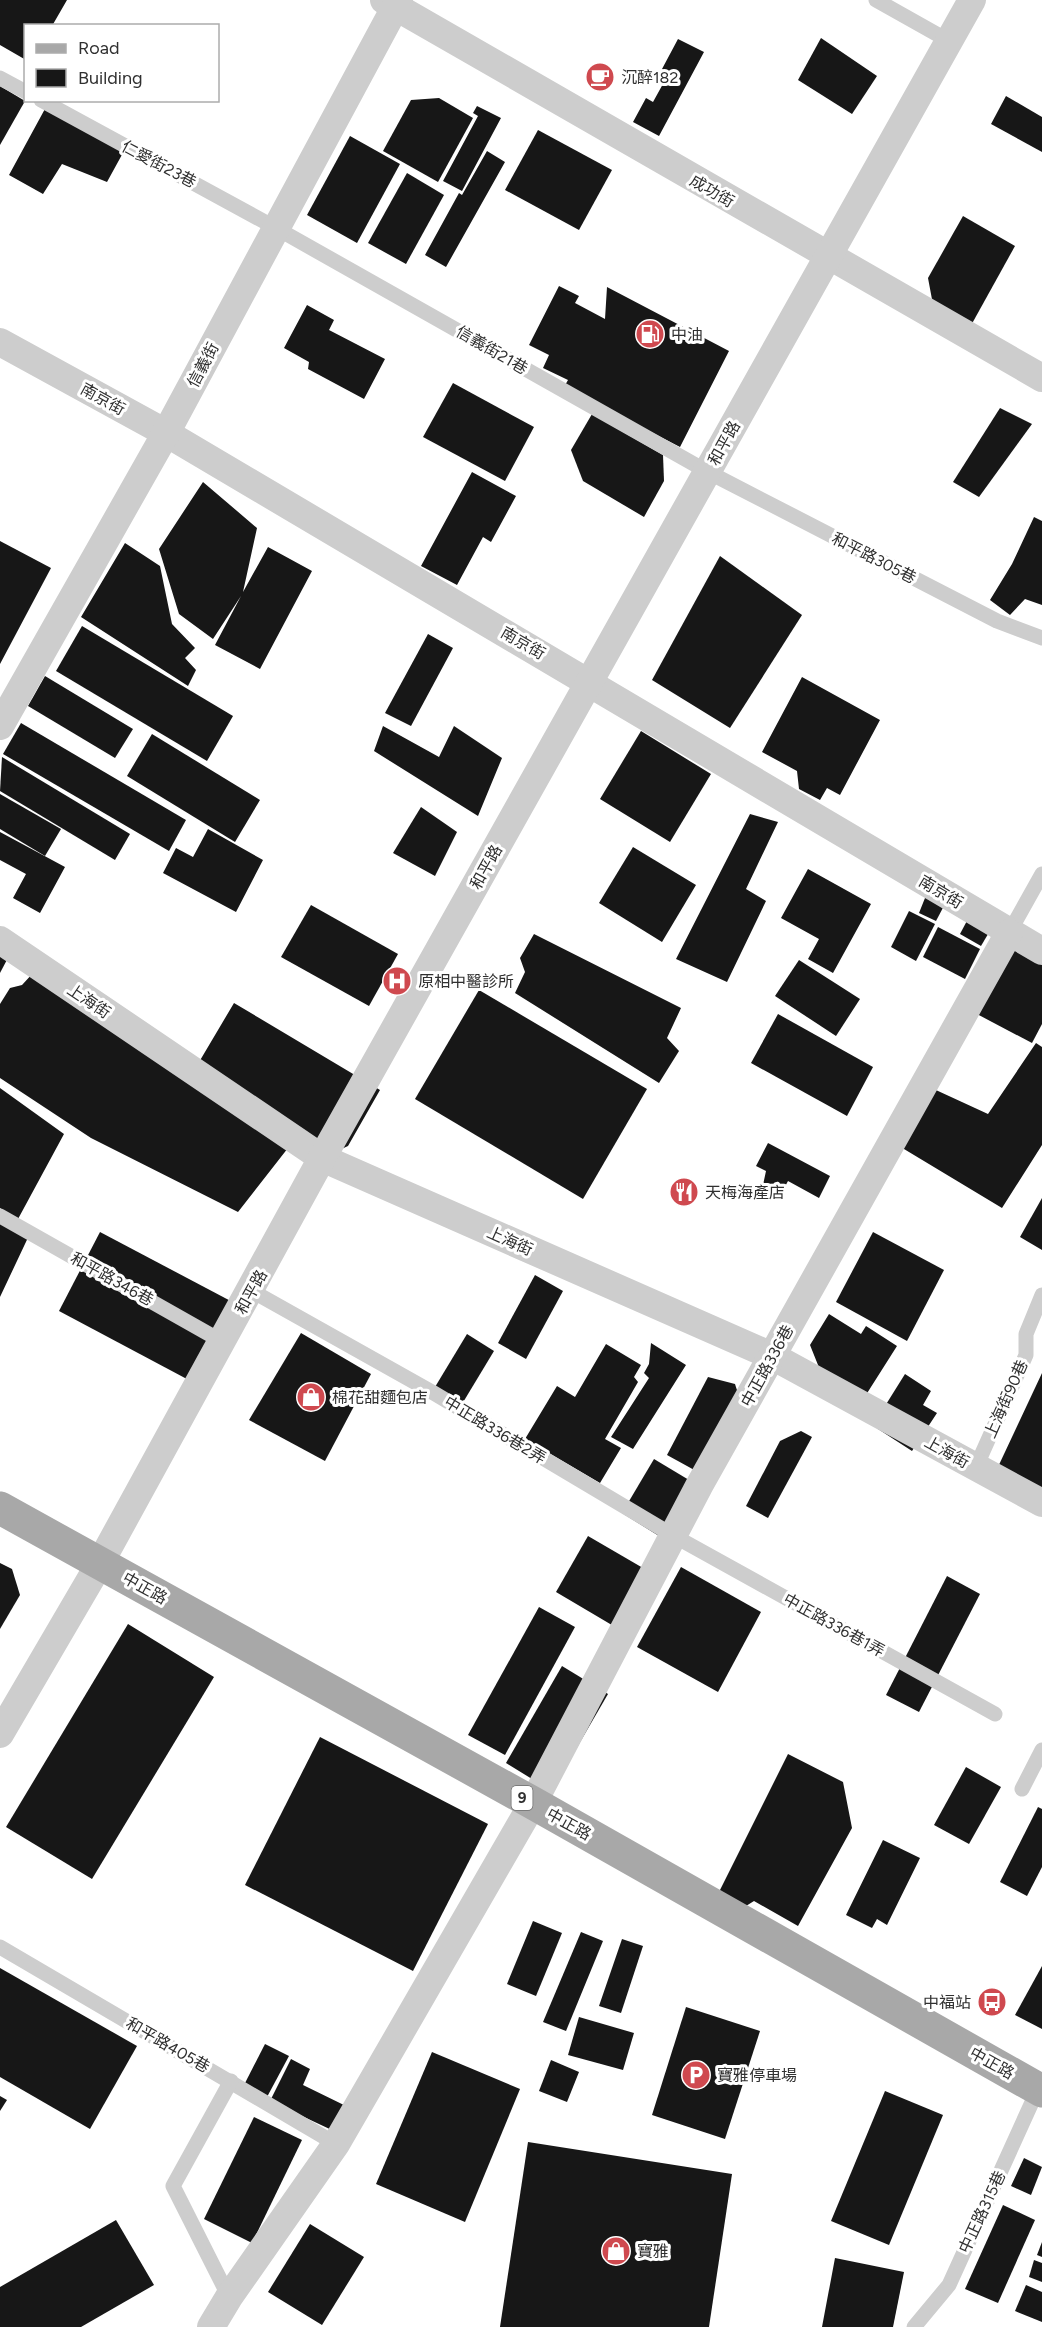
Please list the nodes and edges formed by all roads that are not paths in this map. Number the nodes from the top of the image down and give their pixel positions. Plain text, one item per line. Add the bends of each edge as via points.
1 (876, 0) edge
2 (972, 0) edge
3 (392, 2) edge
4 (949, 41) junction
5 (0, 78) edge
6 (24, 91) edge
7 (45, 102) edge
8 (276, 228) junction
9 (828, 258) junction
10 (0, 342) edge
11 (1042, 378) edge
12 (166, 433) junction
13 (708, 472) junction
14 (1042, 638) edge
15 (591, 682) junction
16 (0, 726) edge
17 (1042, 874) edge
18 (1009, 933) junction
19 (0, 940) edge
20 (1042, 951) edge
21 (322, 1158) junction
22 (0, 1216) edge
23 (252, 1291) junction
24 (1042, 1295) edge
25 (223, 1342) junction
26 (772, 1356) junction
27 (975, 1467) junction
28 (1042, 1503) edge
29 (0, 1508) edge
30 (674, 1536) junction
31 (100, 1563) junction
32 (995, 1714) dead end
33 (0, 1734) edge
34 (1042, 1750) edge
35 (1022, 1789) dead end
36 (533, 1803) junction
37 (0, 1947) edge
38 (231, 2082) junction
39 (1040, 2090) edge
40 (336, 2144) junction
41 (229, 2297) junction
42 (211, 2327) edge
43 (914, 2327) edge

1 - 4 lane
2 - 4 street, 和平路
3 - 8 street, 信義街
3 - 9 street, 成功街
4 - 9 street, 和平路
5 - 6 lane
7 - 8 lane, 仁愛街23巷
8 - 12 street, 信義街
8 - 13 lane, 信義街21巷
9 - 11 street, 成功街
9 - 13 street, 和平路
10 - 12 street, 南京街
12 - 15 street, 南京街
12 - 16 street, 信義街
13 - 14 lane, 和平路305巷 via 996,621
13 - 15 street, 和平路
15 - 18 street, 南京街
15 - 21 street, 和平路
17 - 18 lane
18 - 20 street, 南京街
18 - 26 street, 中正路336巷
19 - 21 street, 上海街
21 - 23 street, 和平路
21 - 26 street, 上海街
22 - 25 lane, 和平路346巷
23 - 25 street, 和平路
23 - 30 lane, 中正路336巷2弄 via 432,1392
24 - 27 lane, 上海街90巷 via 1026,1334 1026,1355
25 - 31 street, 和平路
26 - 27 street, 上海街
26 - 30 street, 中正路336巷
27 - 28 street, 上海街
29 - 31 main road, 中正路 / 9
30 - 32 lane, 中正路336巷1弄
30 - 36 street, 中正路336巷
31 - 33 street, 和平路
31 - 36 main road, 中正路 / 9
34 - 35 lane
36 - 39 main road, 中正路 / 9
36 - 40 street, 中正路336巷
37 - 38 lane, 和平路405巷
38 - 40 lane, 和平路405巷
38 - 41 lane via 174,2186
39 - 43 lane, 中正路315巷 via 949,2285
40 - 41 street, 中正路336巷
41 - 42 street, 中正路336巷

